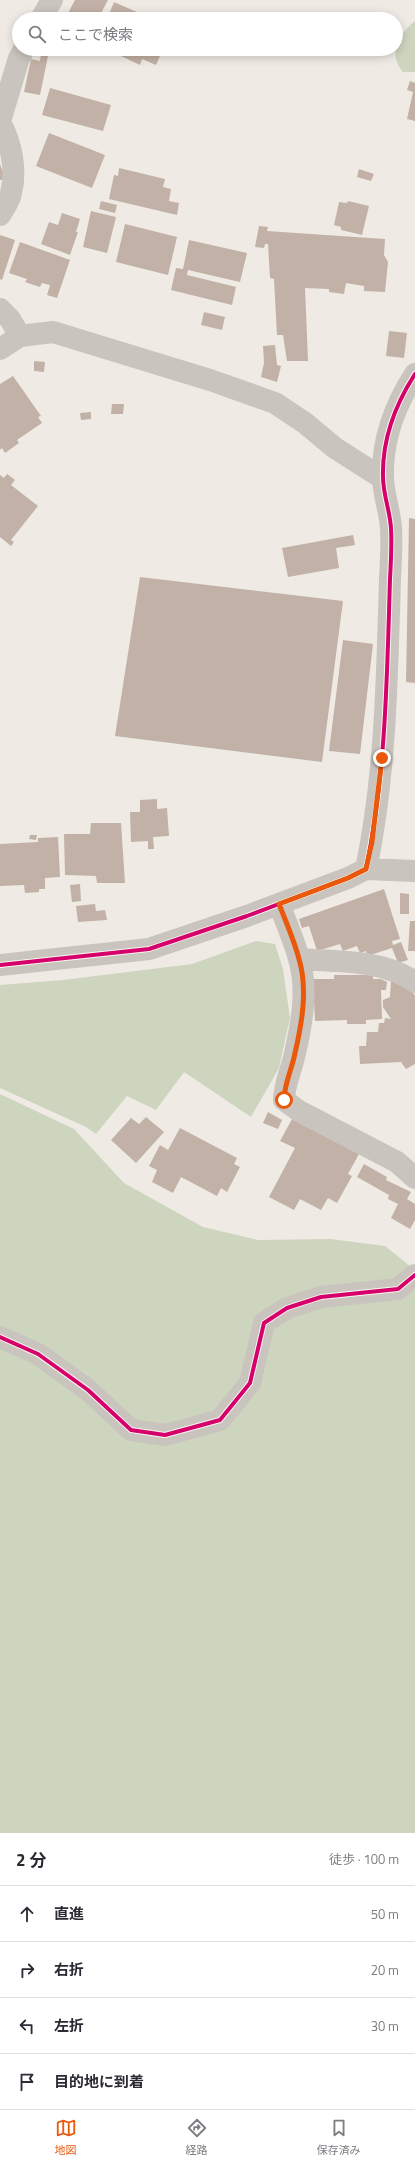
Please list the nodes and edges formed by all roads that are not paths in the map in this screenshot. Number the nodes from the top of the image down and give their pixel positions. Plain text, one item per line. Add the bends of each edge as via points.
1 (52, 0) edge
2 (45, 12) edge
3 (20, 56) edge
4 (0, 122) edge
5 (0, 215) edge
6 (0, 308) edge
7 (20, 336) junction
8 (0, 349) edge
9 (415, 374) edge
10 (382, 478) junction
11 (366, 869) junction
12 (415, 871) edge
13 (279, 904) junction
14 (299, 959) junction
15 (0, 965) edge
16 (415, 982) edge
17 (415, 1178) edge
18 (415, 1275) edge
19 (0, 1337) edge

1 - 2 street
3 - 4 street
4 - 5 street via 11,147 12,176 12,192
6 - 7 street
7 - 8 street
7 - 10 street via 53,332 210,380 275,403 335,448
9 - 10 street via 402,393 393,415 385,445
10 - 11 street via 391,528 390,587 382,758 372,842
11 - 12 street
11 - 13 street
13 - 14 street
13 - 15 street via 149,949
14 - 16 street via 369,964 404,974
14 - 17 street via 303,979 303,1011 295,1054 284,1089 284,1100 299,1111 397,1162
18 - 19 street via 398,1289 321,1296 287,1308 264,1323 250,1383 220,1420 165,1435 131,1430 88,1390 38,1354

